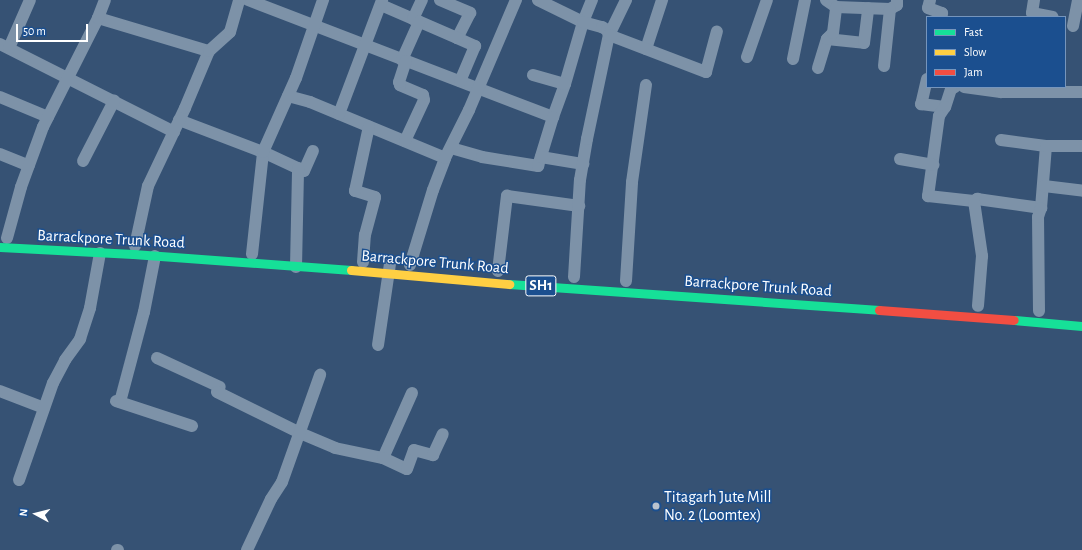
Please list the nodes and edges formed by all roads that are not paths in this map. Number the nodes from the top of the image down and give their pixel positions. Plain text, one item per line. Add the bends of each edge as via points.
1 (30, 0) edge
2 (105, 0) edge
3 (239, 0) edge
4 (248, 0) edge
5 (323, 0) edge
6 (422, 0) edge
7 (440, 0) edge
8 (516, 0) edge
9 (538, 0) edge
10 (592, 0) edge
11 (626, 0) edge
12 (662, 0) edge
13 (767, 0) edge
14 (805, 0) edge
15 (930, 0) edge
16 (1034, 0) edge
17 (1078, 0) edge
18 (381, 2) edge
19 (552, 3) edge
20 (831, 3) edge
21 (894, 5) edge
22 (868, 8) junction
23 (1031, 15) edge
24 (941, 16) edge
25 (1042, 16) edge
26 (98, 18) junction
27 (416, 21) junction
28 (583, 22) junction
29 (315, 26) junction
30 (1073, 27) edge
31 (717, 31) dead end
32 (609, 35) junction
33 (457, 38) junction
34 (827, 38) junction
35 (364, 45) junction
36 (4, 46) edge
37 (646, 49) junction
38 (209, 51) junction
39 (747, 57) dead end
40 (793, 59) dead end
41 (404, 60) junction
42 (884, 66) dead end
43 (818, 68) dead end
44 (533, 75) dead end
45 (66, 78) junction
46 (460, 81) junction
47 (926, 83) edge
48 (565, 84) junction
49 (646, 85) dead end
50 (478, 88) junction
51 (953, 88) edge
52 (971, 88) edge
53 (1064, 90) edge
54 (1082, 92) edge
55 (288, 96) junction
56 (0, 97) edge
57 (114, 101) junction
58 (945, 107) junction
59 (339, 114) junction
60 (48, 117) junction
61 (553, 117) junction
62 (179, 120) junction
63 (369, 126) junction
64 (174, 132) junction
65 (1001, 140) dead end
66 (405, 141) junction
67 (1046, 146) junction
68 (1082, 146) edge
69 (452, 148) junction
70 (313, 151) dead end
71 (263, 152) junction
72 (0, 154) edge
73 (541, 157) junction
74 (445, 158) junction
75 (900, 159) dead end
76 (83, 161) dead end
77 (582, 164) junction
78 (933, 165) junction
79 (30, 166) junction
80 (298, 168) junction
81 (1044, 186) junction
82 (1082, 191) edge
83 (974, 201) junction
84 (579, 206) junction
85 (1041, 208) junction
86 (2, 241) edge
87 (135, 246) junction
88 (100, 253) junction
89 (252, 254) junction
90 (155, 256) junction
91 (297, 262) junction
92 (363, 262) junction
93 (401, 266) junction
94 (498, 271) dead end
95 (574, 277) dead end
96 (626, 281) dead end
97 (978, 306) dead end
98 (1039, 311) dead end
99 (1082, 326) edge
100 (378, 345) dead end
101 (157, 358) dead end
102 (320, 375) dead end
103 (0, 391) edge
104 (412, 393) dead end
105 (44, 408) junction
106 (192, 426) dead end
107 (300, 433) junction
108 (443, 434) dead end
109 (383, 458) junction
110 (19, 480) dead end
111 (247, 550) edge

1 - 36 street
2 - 26 street
3 - 38 street via 230,32
4 - 29 street
5 - 29 street
6 - 27 street
7 - 33 street via 470,13
8 - 50 street
9 - 19 street
10 - 28 street
11 - 32 street
12 - 37 street
13 - 39 street
14 - 40 street
15 - 24 street via 928,8 942,13
16 - 23 street
17 - 30 street
18 - 27 street
18 - 35 street
19 - 28 street
20 - 22 street
20 - 34 street via 832,33
21 - 22 street
21 - 42 street
22 - 34 street via 864,43
23 - 25 street
26 - 38 street
26 - 45 street
27 - 33 street
27 - 41 street
28 - 32 street via 607,30
28 - 48 street
29 - 35 street
29 - 55 street
31 - 37 street via 706,72
32 - 37 street
32 - 77 street
33 - 46 street via 475,46
34 - 43 street
35 - 41 street
35 - 59 street
36 - 45 street
38 - 62 street
41 - 46 street
41 - 66 street via 400,86 417,91 423,95 424,100
44 - 48 street
45 - 57 street
45 - 60 street
46 - 50 street
47 - 58 street via 921,104
48 - 61 street
49 - 96 street via 632,182
50 - 61 street
50 - 69 street
51 - 58 street
52 - 53 street via 1000,92
53 - 54 street
55 - 59 street
55 - 71 street
56 - 60 street
57 - 64 street
57 - 76 street
58 - 78 street via 939,116
59 - 63 street
60 - 79 street
61 - 73 street
62 - 64 street
62 - 71 street
63 - 66 street
63 - 92 street via 355,191 376,197 365,235
64 - 87 street via 148,186
65 - 67 street
66 - 74 street
67 - 68 street
67 - 81 street
69 - 73 street via 482,157 538,166
69 - 74 street
70 - 80 street via 304,171
71 - 80 street
71 - 89 street
72 - 79 street
73 - 77 street
74 - 93 street
75 - 78 street
77 - 84 street
78 - 83 street via 928,196
79 - 86 street
80 - 91 street
81 - 82 street
81 - 85 street
83 - 85 street
83 - 97 street via 982,256
84 - 94 street via 507,196
84 - 95 street
85 - 98 street via 1038,217
86 - 87 main road, Barrackpore Trunk Road / SH1
86 - 88 main road, Barrackpore Trunk Road / SH1
87 - 89 main road, Barrackpore Trunk Road / SH1
88 - 90 main road, Barrackpore Trunk Road / SH1
88 - 105 street via 90,308 80,339 65,360
89 - 91 main road, Barrackpore Trunk Road / SH1
90 - 91 main road, Barrackpore Trunk Road / SH1
90 - 106 street via 144,312 118,402
91 - 92 main road, Barrackpore Trunk Road / SH1
91 - 93 main road, Barrackpore Trunk Road / SH1
92 - 93 main road, Barrackpore Trunk Road / SH1
93 - 99 main road, Barrackpore Trunk Road / SH1 via 537,286
93 - 100 street
101 - 107 street
102 - 107 street
103 - 105 street
104 - 109 street
105 - 110 street
107 - 109 street via 335,448
107 - 111 street via 282,482 271,499
108 - 109 street via 433,455 414,450 407,469

